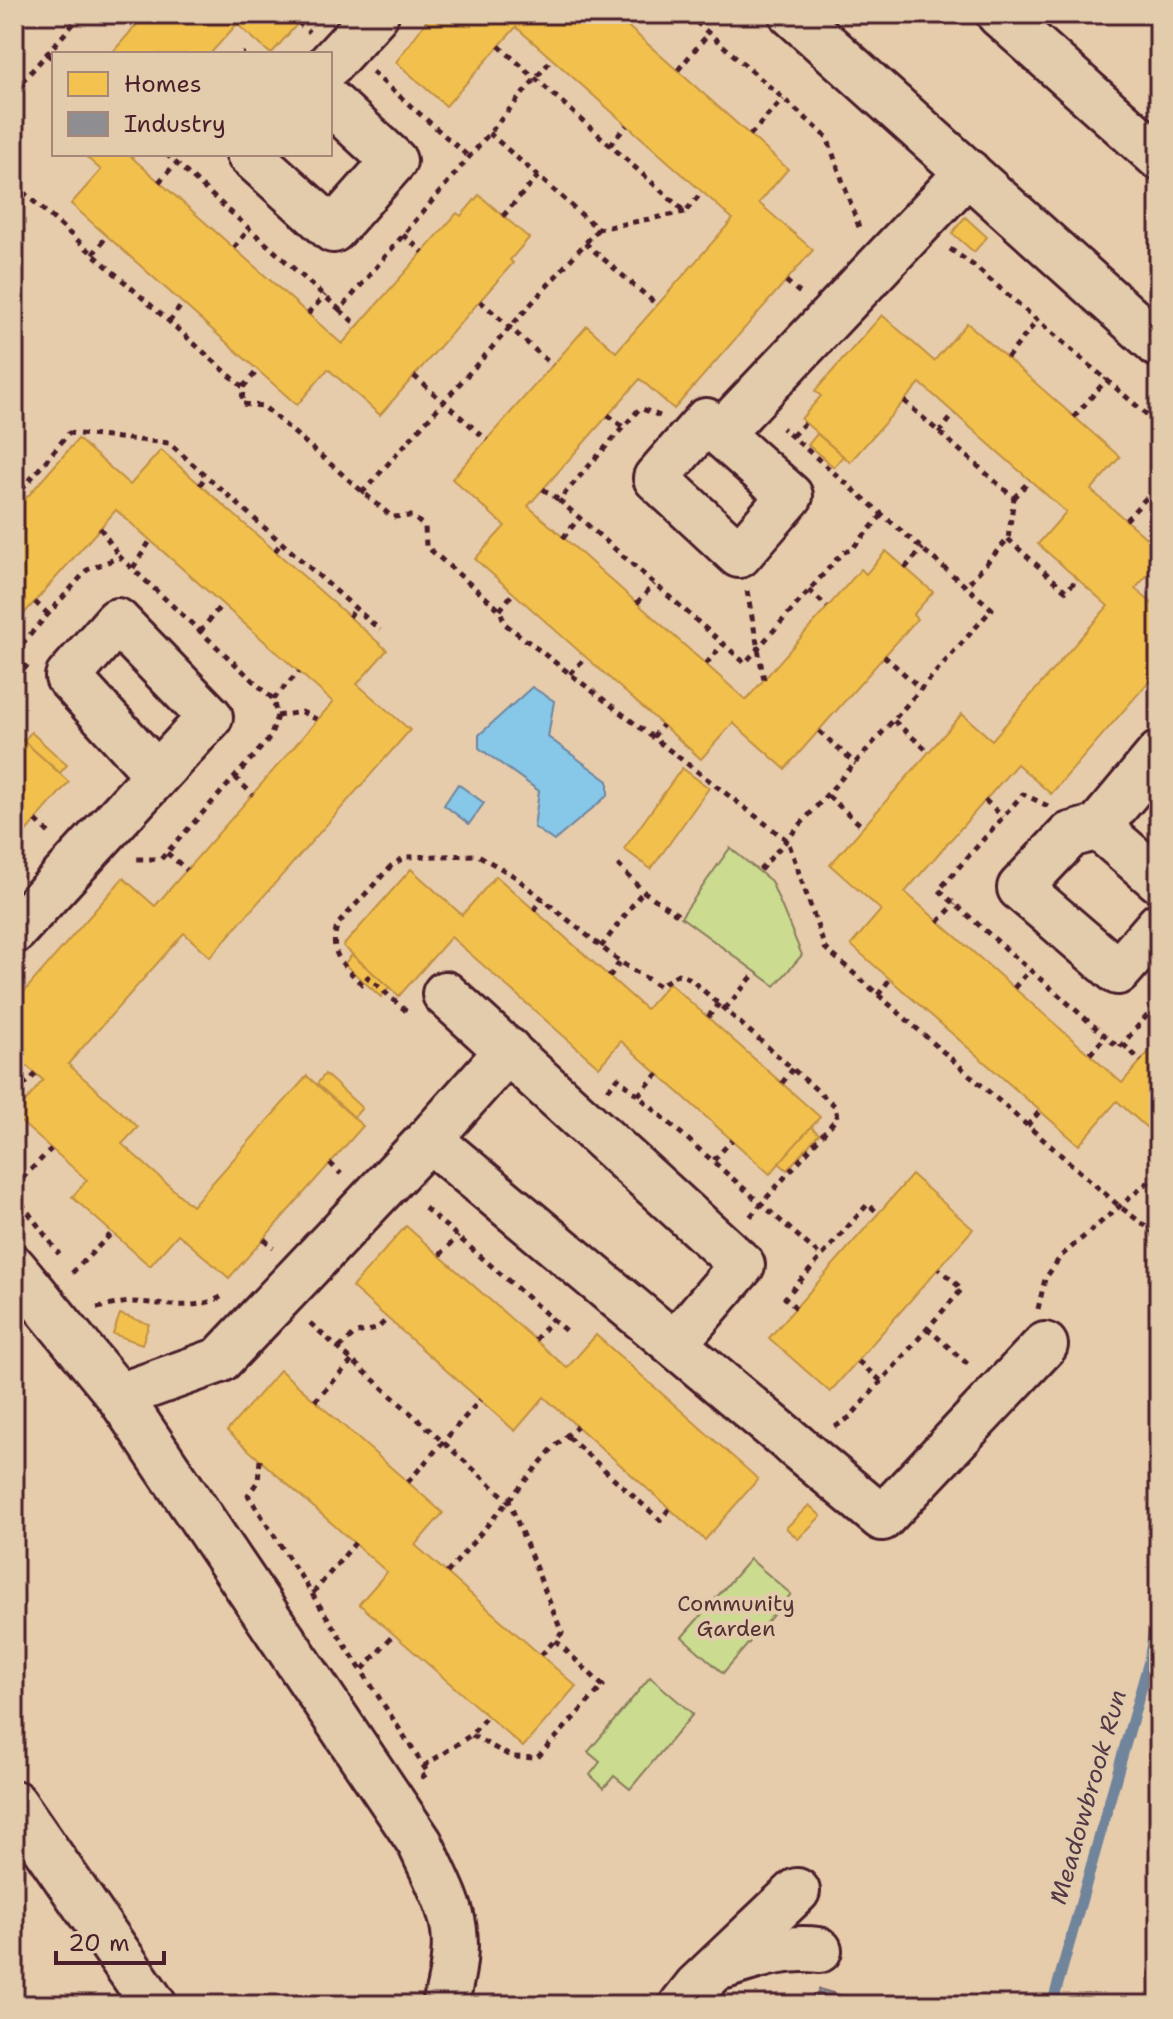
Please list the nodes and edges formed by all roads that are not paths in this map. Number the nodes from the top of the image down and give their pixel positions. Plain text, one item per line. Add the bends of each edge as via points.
1 (376, 14) edge
2 (792, 14) edge
3 (999, 14) edge
4 (348, 66) edge
5 (332, 104) edge
6 (251, 156) edge
7 (1159, 157) edge
8 (968, 172) junction
9 (1159, 345) edge
10 (721, 433) junction
11 (1159, 754) edge
12 (157, 774) dead end
13 (1098, 827) junction
14 (1159, 880) edge
15 (1159, 925) edge
16 (14, 931) edge
17 (426, 1003) road end
18 (508, 1050) junction
19 (429, 1139) junction
20 (19, 1282) edge
21 (675, 1343) junction
22 (1045, 1345) road end
23 (119, 1396) junction
24 (14, 1803) edge
25 (797, 1891) dead end
26 (819, 1950) dead end
27 (715, 1969) junction
28 (154, 2005) edge
29 (445, 2005) edge
30 (682, 2005) edge

1 - 4 street
2 - 8 street
3 - 7 street
5 - 6 street via 394,161 333,230
8 - 9 street
8 - 10 street
10 - 10 street via 706,421 656,478 739,555 790,496
11 - 13 street
12 - 16 street
13 - 14 street
13 - 15 street via 1070,835 1020,888 1118,972
17 - 18 street
18 - 19 street
18 - 21 street via 742,1265
19 - 21 street
19 - 23 street via 220,1360
20 - 23 street
21 - 22 street via 882,1518
23 - 29 street via 420,1843 455,1920 456,1963
24 - 28 street
25 - 27 street
26 - 27 street via 770,1951
27 - 30 street

